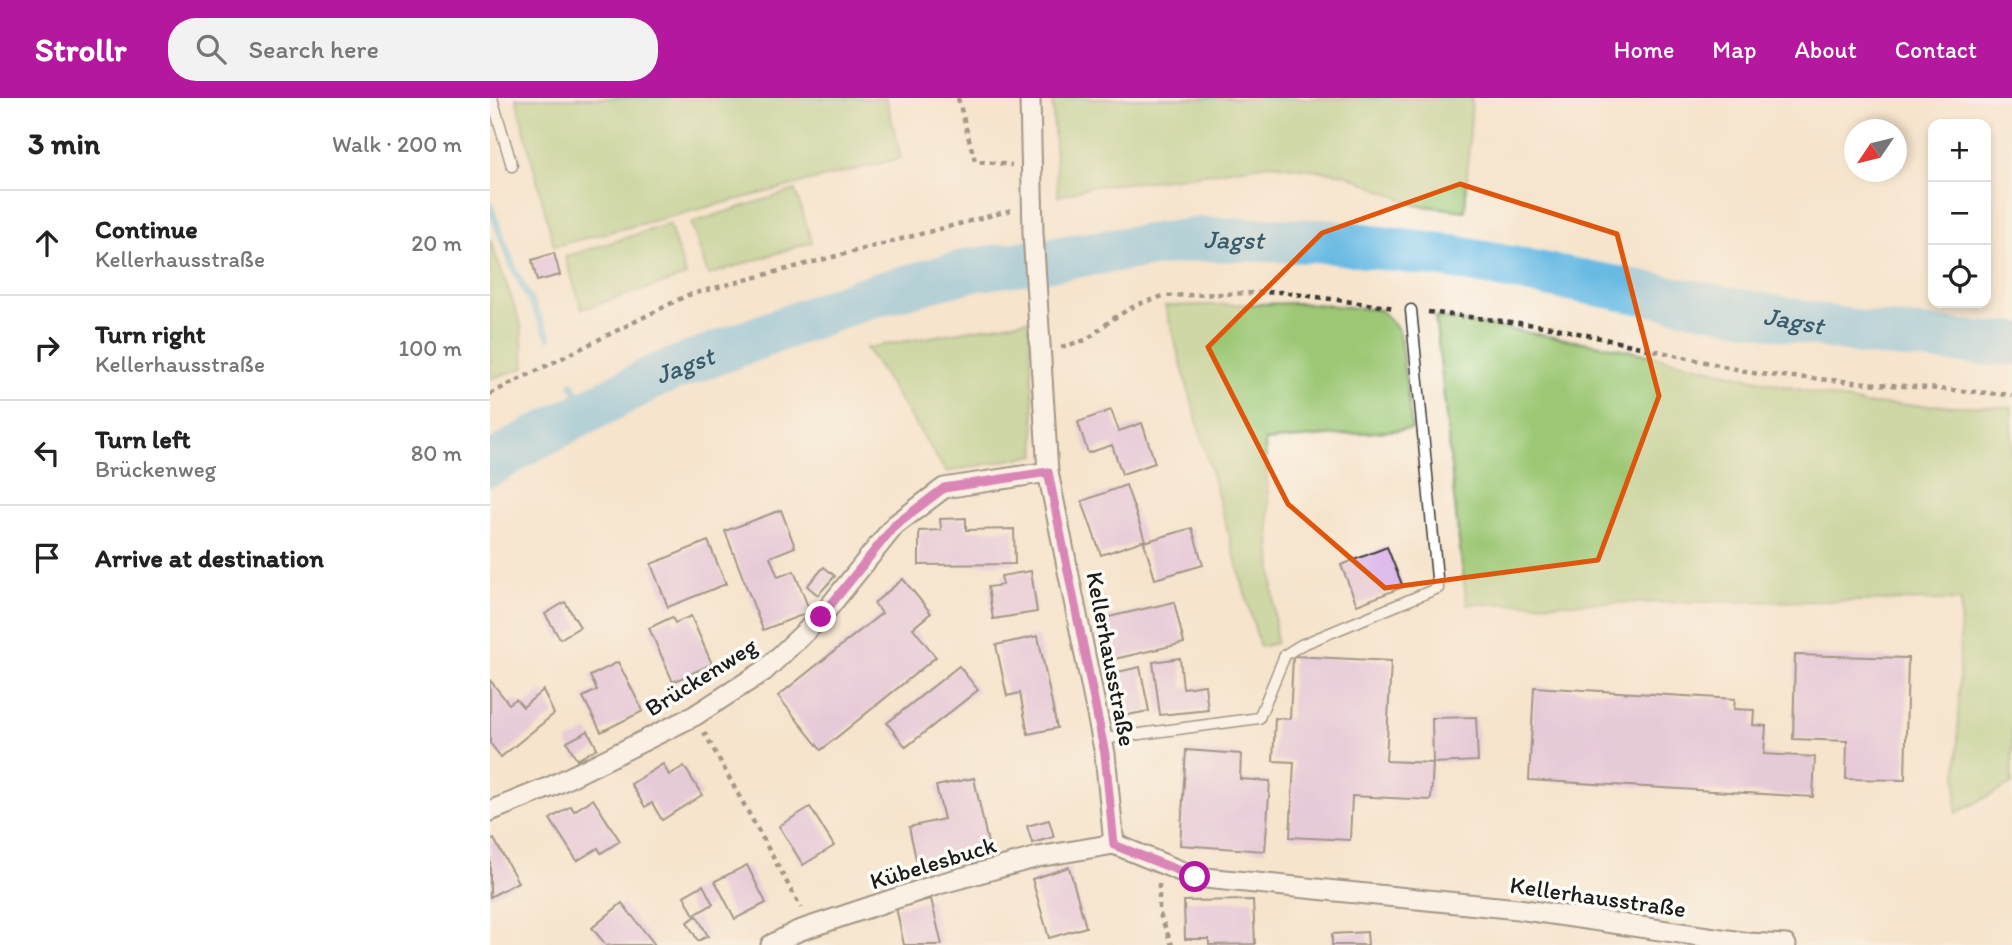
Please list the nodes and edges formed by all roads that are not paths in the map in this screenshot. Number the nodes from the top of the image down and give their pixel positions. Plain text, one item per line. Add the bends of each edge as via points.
1 (492, 98) edge
2 (1030, 98) edge
3 (512, 166) dead end
4 (1411, 310) road end
5 (1048, 472) junction
6 (1103, 739) junction
7 (490, 811) edge
8 (1114, 845) junction
9 (771, 945) edge
10 (1786, 945) edge

1 - 3 lane
2 - 5 street, Kellerhausstraße
4 - 6 lane via 1438,588 1285,654 1259,718
5 - 6 street, Kellerhausstraße
5 - 7 street, Brückenweg via 944,488 895,525 821,617 764,671 694,716 550,787
6 - 8 street, Kellerhausstraße
8 - 9 street, Kübelesbuck via 1038,857 939,884
8 - 10 street, Kellerhausstraße via 1195,877 1518,909

